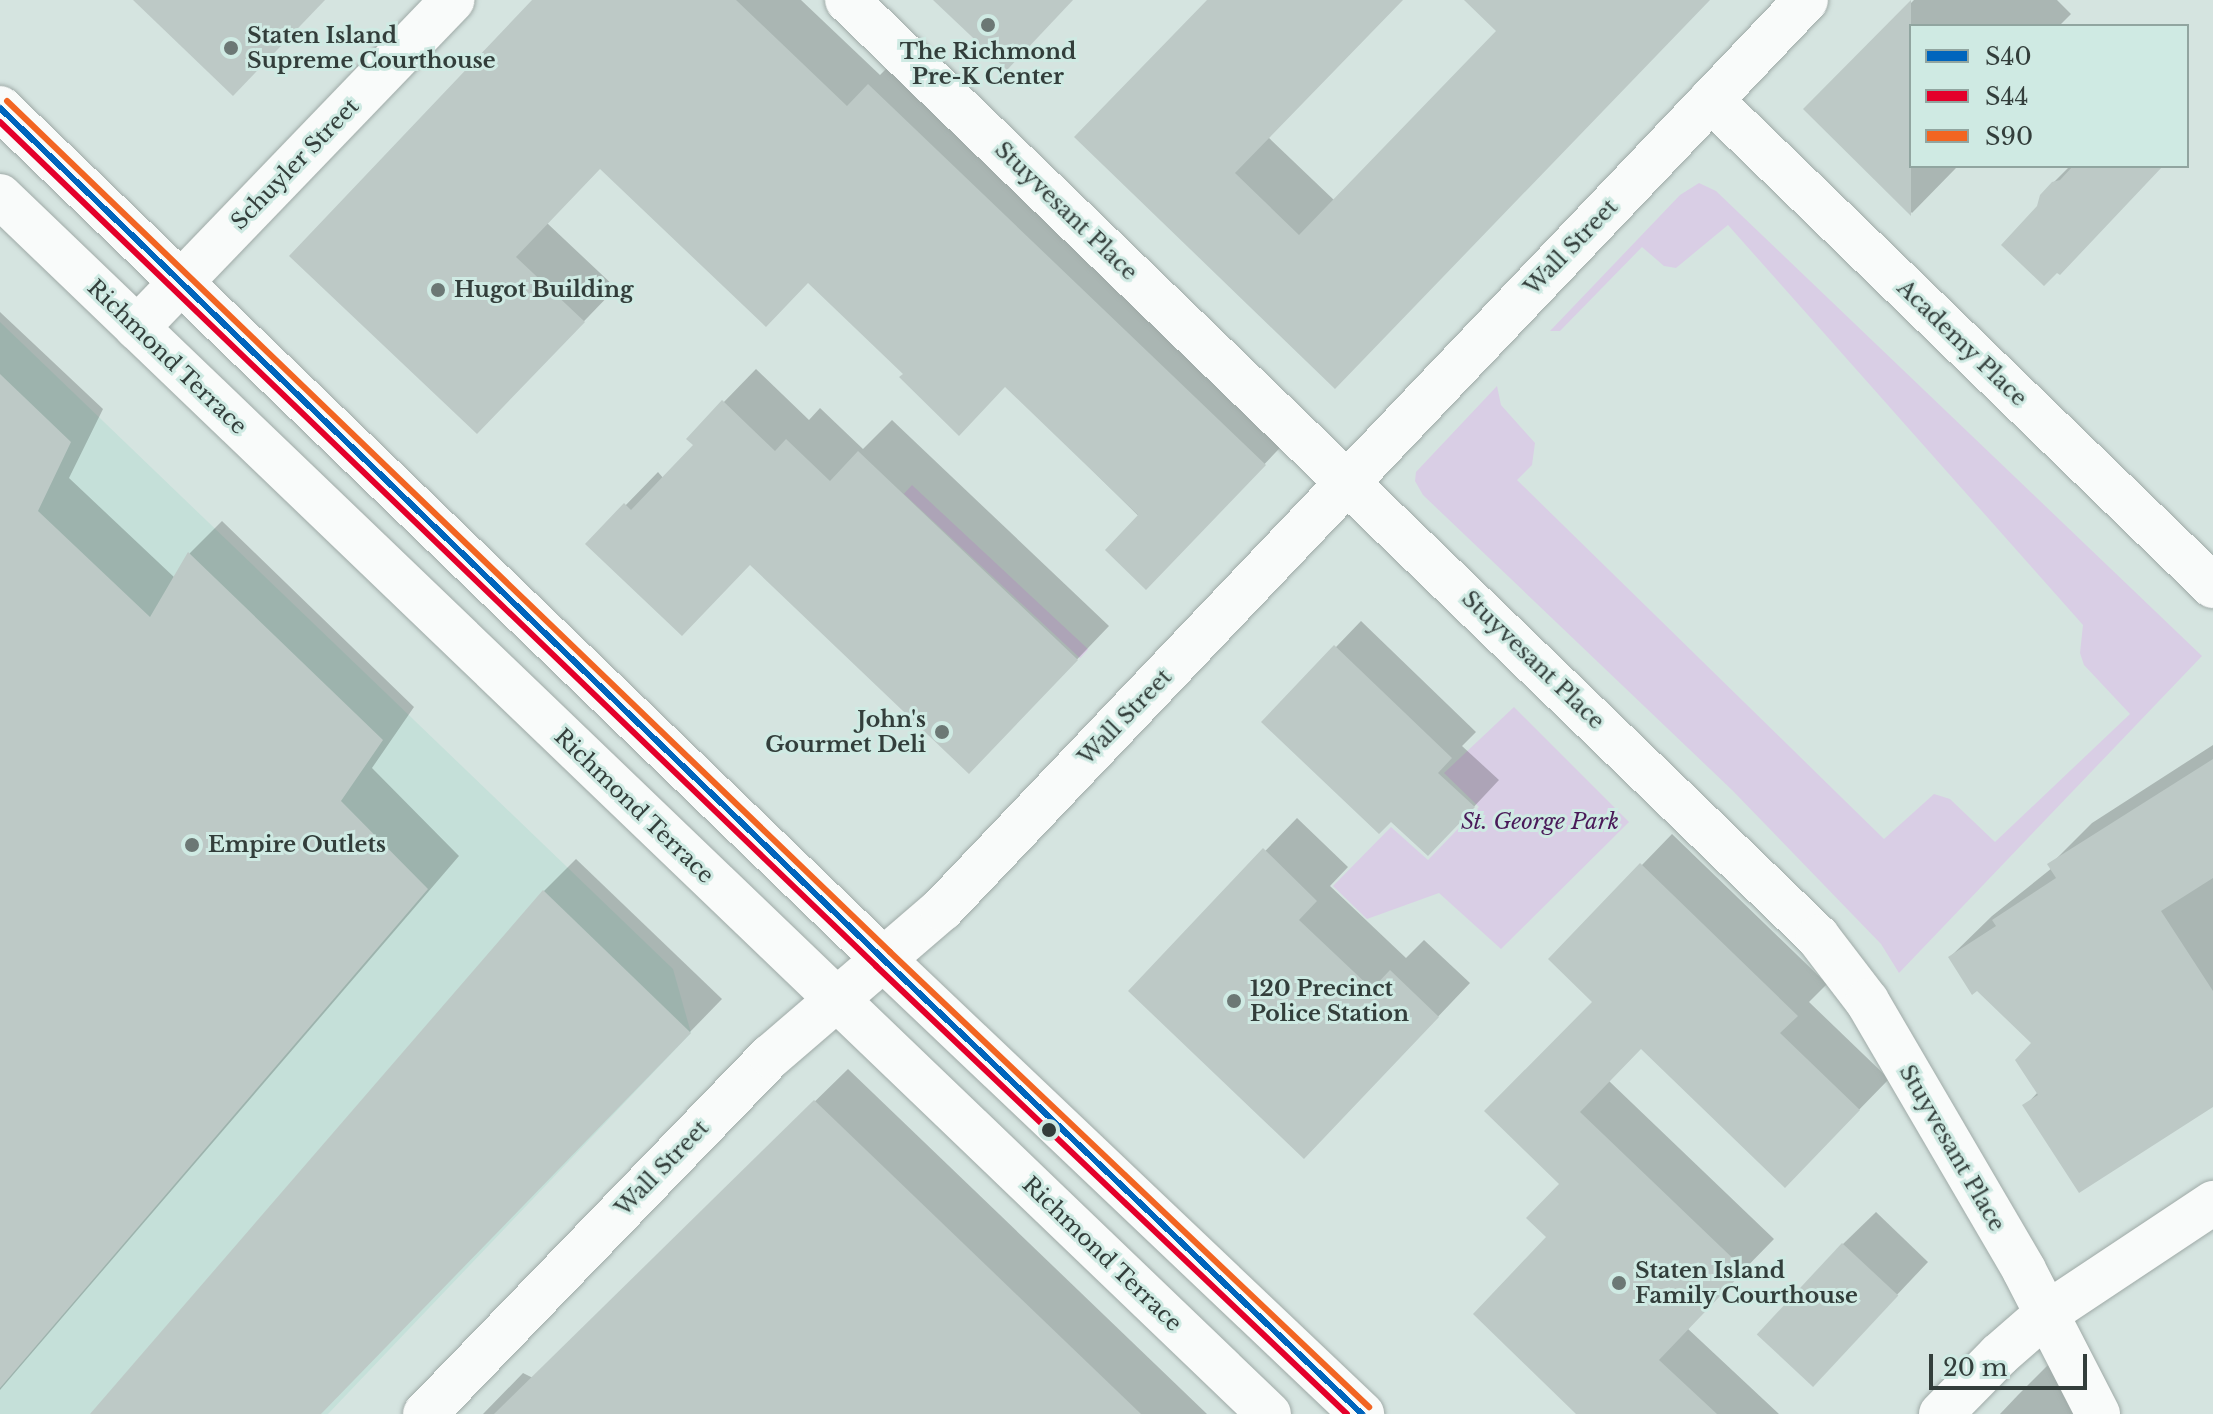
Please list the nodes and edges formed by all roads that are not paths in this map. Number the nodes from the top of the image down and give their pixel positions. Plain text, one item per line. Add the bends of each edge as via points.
1 (453, 0) edge
2 (847, 0) edge
3 (1806, 0) edge
4 (1711, 100) junction
5 (0, 108) edge
6 (0, 196) edge
7 (182, 283) junction
8 (137, 328) junction
9 (1348, 482) junction
10 (2213, 586) edge
11 (883, 959) junction
12 (836, 999) junction
13 (2213, 1203) edge
14 (2046, 1314) junction
15 (425, 1414) edge
16 (1269, 1414) edge
17 (1362, 1414) edge
18 (1941, 1414) edge
19 (2098, 1414) edge

1 - 7 street, Schuyler Street
2 - 9 street, Stuyvesant Place
3 - 4 street, Wall Street
4 - 9 street, Wall Street
4 - 10 street, Academy Place
5 - 7 street
6 - 8 street, Richmond Terrace
7 - 8 street, Schuyler Street
7 - 11 street
8 - 12 street, Richmond Terrace
9 - 11 street, Wall Street via 942,909
9 - 14 street, Stuyvesant Place via 1798,915 1834,957 1875,1015
11 - 12 street, Wall Street
11 - 17 street
12 - 15 street, Wall Street via 771,1056
12 - 16 street, Richmond Terrace
13 - 14 street
14 - 18 street
14 - 19 street, Stuyvesant Place

